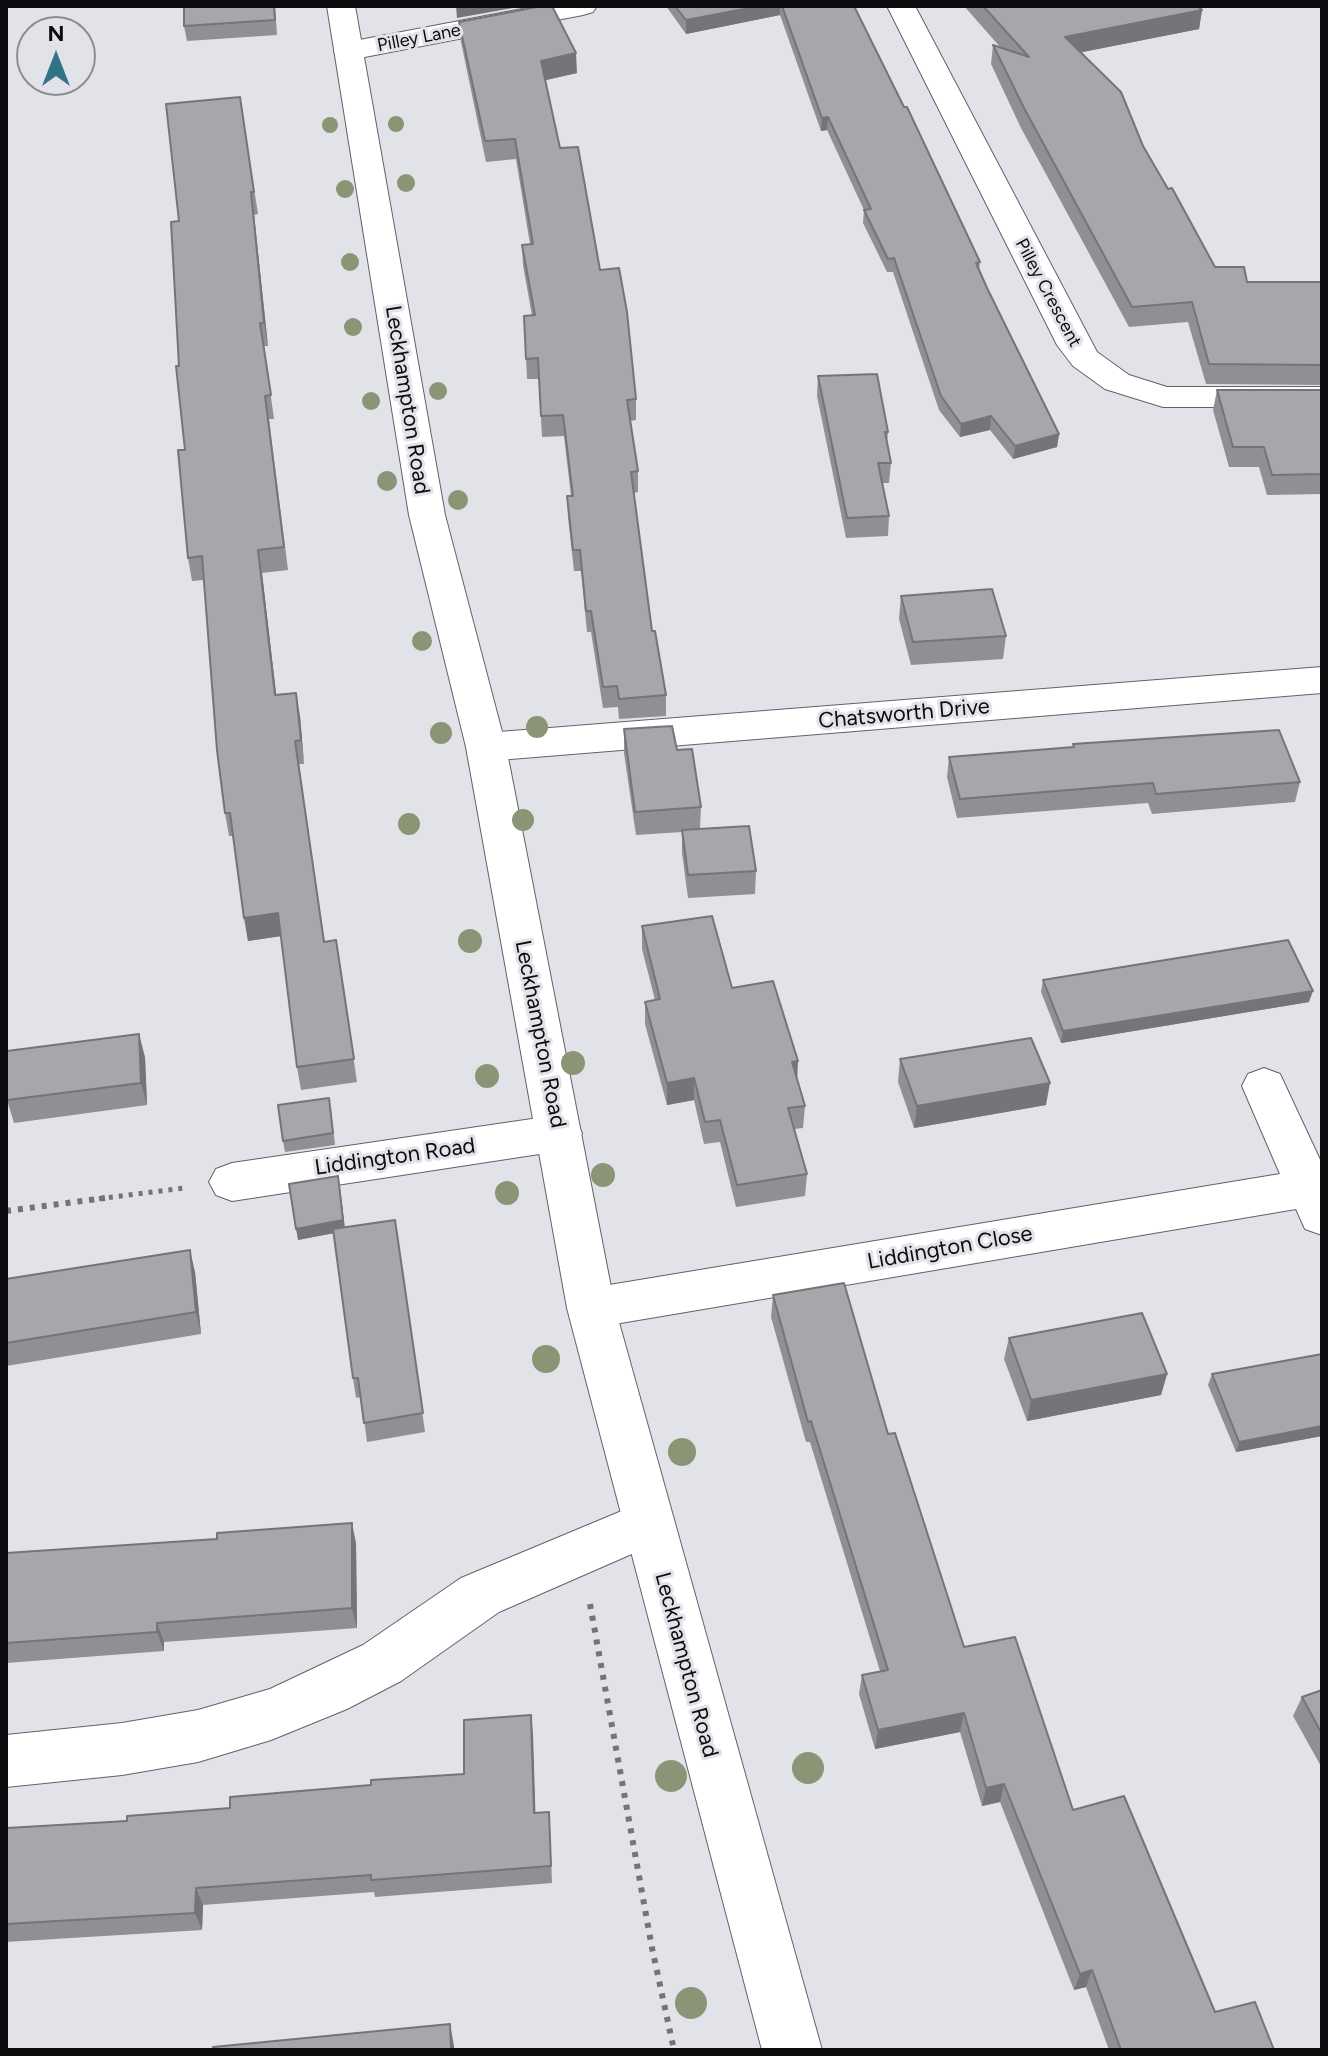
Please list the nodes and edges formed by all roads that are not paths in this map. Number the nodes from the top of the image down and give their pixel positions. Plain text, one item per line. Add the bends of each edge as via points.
1 (341, 6) edge
2 (583, 6) edge
3 (901, 6) edge
4 (349, 51) junction
5 (1322, 397) edge
6 (1322, 680) edge
7 (486, 747) junction
8 (1264, 1086) dead end
9 (559, 1133) junction
10 (232, 1182) road end
11 (1316, 1202) edge
12 (591, 1308) junction
13 (648, 1523) junction
14 (6, 1761) edge
15 (792, 2050) edge

1 - 4 street, Leckhampton Road
2 - 4 street, Pilley Lane
3 - 5 street, Pilley Crescent via 1085,359 1117,382 1163,397
4 - 7 street, Leckhampton Road via 427,515
6 - 7 street, Chatsworth Drive
7 - 9 street, Leckhampton Road
8 - 11 street, Liddington Close
9 - 10 street, Liddington Road
9 - 12 street, Leckhampton Road
11 - 12 street, Liddington Close
12 - 13 street, Leckhampton Road
13 - 14 street via 480,1595 382,1663 271,1714 198,1736
13 - 15 street, Leckhampton Road

